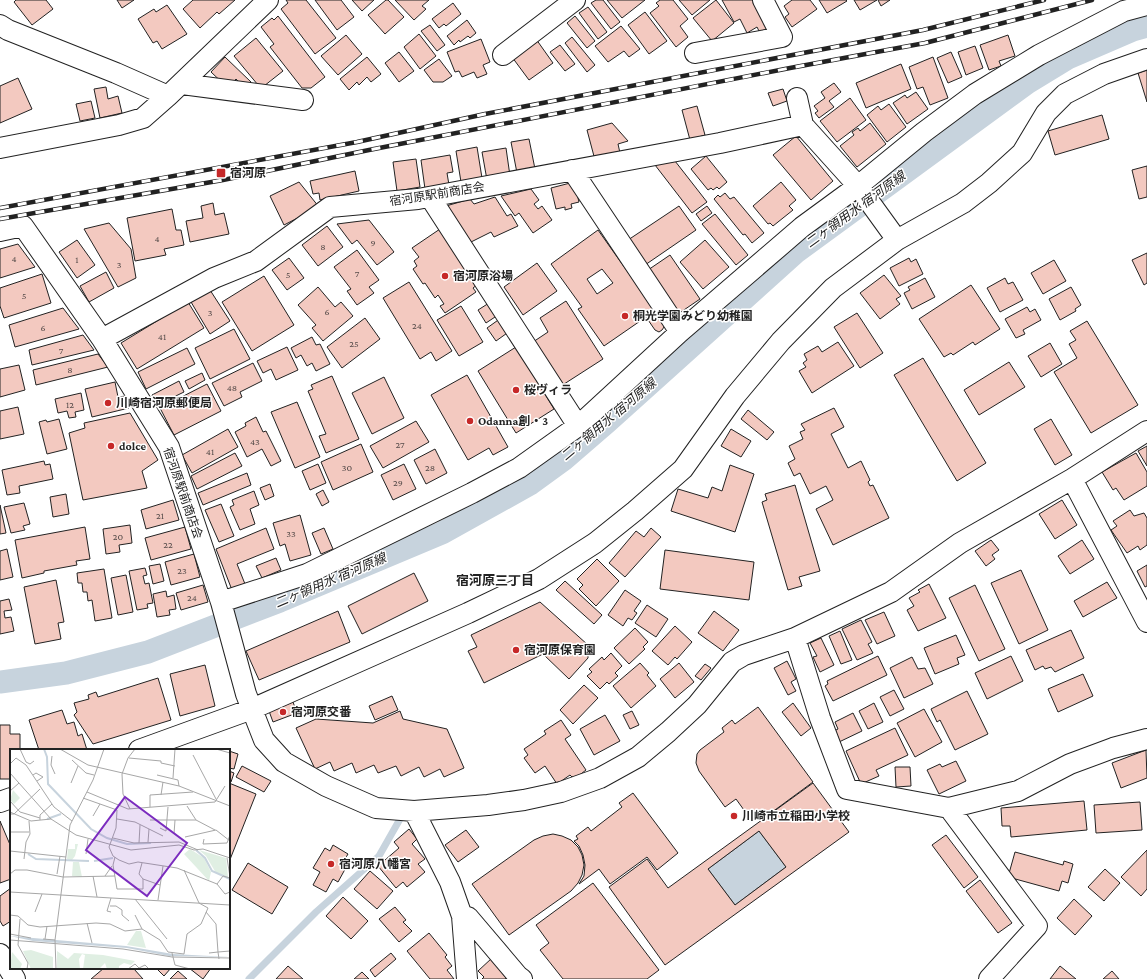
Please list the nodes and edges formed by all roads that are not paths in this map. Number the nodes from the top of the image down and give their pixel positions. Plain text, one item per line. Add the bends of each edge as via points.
1 (268, 0) edge
2 (575, 0) edge
3 (763, 0) edge
4 (1147, 5) edge
5 (0, 25) edge
6 (695, 53) dead end
7 (503, 55) dead end
8 (1147, 59) edge
9 (175, 90) junction
10 (797, 98) dead end
11 (303, 100) dead end
12 (803, 125) junction
13 (0, 148) edge
14 (572, 170) junction
15 (860, 188) junction
16 (430, 196) junction
17 (0, 231) edge
18 (892, 233) junction
19 (680, 332) junction
20 (102, 339) junction
21 (578, 426) junction
22 (1147, 431) edge
23 (1072, 479) junction
24 (222, 608) junction
25 (1147, 622) edge
26 (795, 638) junction
27 (252, 709) junction
28 (1147, 739) edge
29 (142, 749) edge
30 (10, 798) edge
31 (0, 802) edge
32 (949, 808) junction
33 (414, 811) junction
34 (462, 916) junction
35 (0, 954) edge
36 (15, 979) edge
37 (467, 979) edge
38 (522, 979) edge
39 (989, 979) edge

1 - 9 street
2 - 7 street
3 - 6 street via 782,37
4 - 15 street via 1124,12 1039,55 975,94 924,132
5 - 9 street via 116,73
8 - 18 street via 1104,74 1065,94 1046,113 1022,154 989,183 963,203
9 - 11 street
9 - 13 street via 143,118
10 - 12 street
12 - 14 street, 宿河原駅前商店会
12 - 15 street
14 - 16 street, 宿河原駅前商店会
14 - 19 street
15 - 18 street
15 - 19 street via 802,227
16 - 20 street, 宿河原駅前商店会 via 330,207 256,261 214,278
16 - 21 street
17 - 20 street, 宿河原駅前商店会 via 23,226
18 - 27 street via 781,341 735,396 682,469 595,543 539,579
19 - 21 street
20 - 24 street, 宿河原駅前商店会 via 169,447
21 - 24 street via 519,468 458,500 307,574
22 - 23 street, 宿河原駅前商店会
23 - 25 street
23 - 26 street, 宿河原駅前商店会 via 960,543 891,592
24 - 27 street, 宿河原駅前商店会
26 - 32 street via 820,718 847,789
26 - 33 street, 宿河原駅前商店会 via 744,655 732,662 697,705 668,732 638,757 600,778 561,792 524,800
27 - 29 street
27 - 33 street, 宿河原駅前商店会 via 264,740 284,762 326,786 376,808
28 - 32 street via 1070,764 1018,791
30 - 31 street
32 - 39 street via 1037,926
33 - 34 street via 450,882
34 - 37 street
34 - 38 street via 468,917
35 - 36 street

